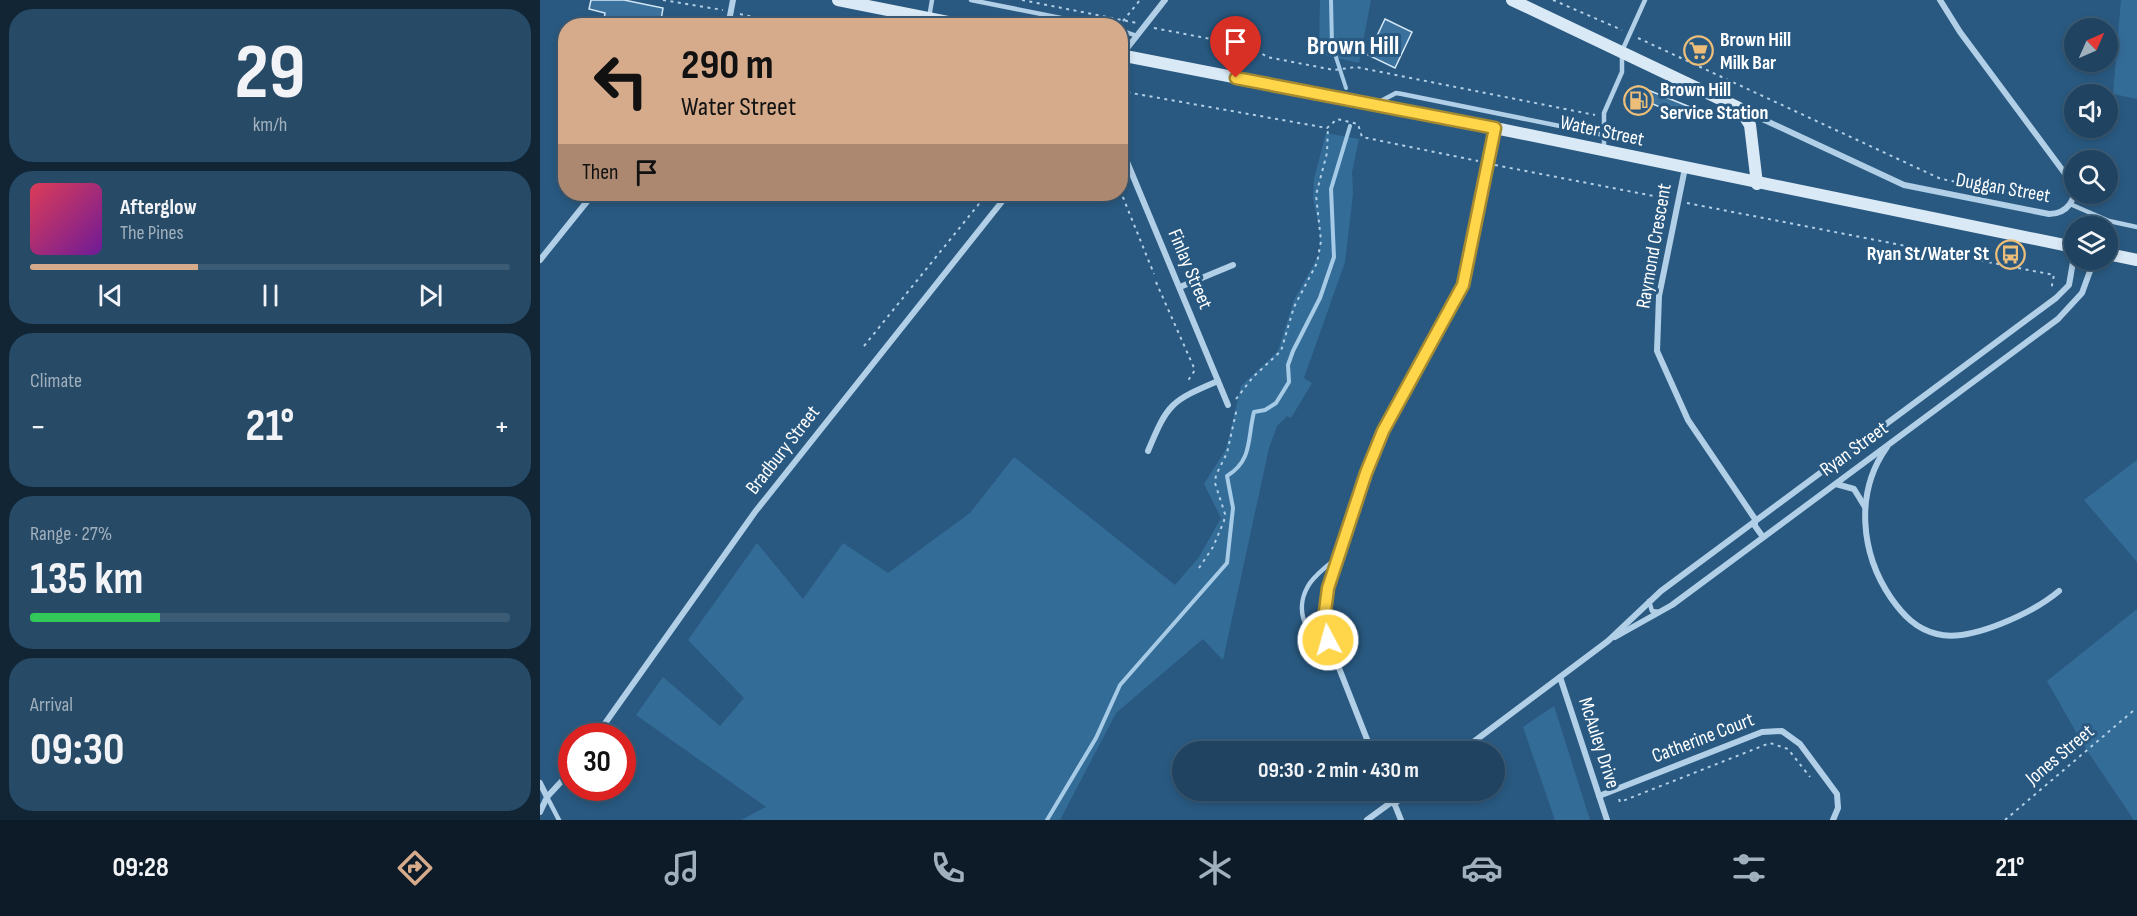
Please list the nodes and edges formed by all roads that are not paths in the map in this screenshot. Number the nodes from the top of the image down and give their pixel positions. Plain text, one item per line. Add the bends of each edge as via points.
1 (734, 0) edge
2 (838, 0) edge
3 (932, 0) edge
4 (971, 0) edge
5 (1165, 0) edge
6 (1512, 0) edge
7 (1645, 0) edge
8 (1940, 0) edge
9 (860, 2) edge
10 (730, 18) edge
11 (929, 18) joint
12 (1061, 18) edge
13 (1128, 32) edge
14 (1137, 36) junction
15 (1128, 47) edge
16 (1622, 51) junction
17 (1128, 57) edge
18 (1373, 105) junction
19 (1735, 105) junction
20 (1495, 128) junction
21 (1604, 135) junction
22 (1604, 151) junction
23 (1128, 164) edge
24 (1685, 168) junction
25 (2064, 172) edge
26 (1757, 184) junction
27 (587, 201) edge
28 (1002, 201) edge
29 (2070, 204) joint
30 (2137, 226) edge
31 (2064, 245) edge
32 (2118, 256) edge
33 (540, 260) edge
34 (2137, 260) edge
35 (1233, 265) dead end
36 (2071, 270) edge
37 (2090, 270) edge
38 (1180, 287) junction
39 (1218, 381) junction
40 (1228, 405) road end
41 (1893, 441) junction
42 (1148, 451) dead end
43 (1834, 484) junction
44 (1865, 510) junction
45 (1755, 519) junction
46 (1763, 537) junction
47 (1338, 557) junction
48 (2059, 591) dead end
49 (1650, 599) junction
50 (1662, 611) junction
51 (1328, 640) junction
52 (1608, 641) junction
53 (1560, 677) junction
54 (605, 723) edge
55 (1368, 741) edge
56 (1475, 741) edge
57 (540, 783) edge
58 (558, 785) edge
59 (547, 796) junction
60 (1599, 796) junction
61 (1394, 802) joint
62 (540, 812) edge
63 (559, 820) edge
64 (1367, 820) edge
65 (1401, 820) edge
66 (1607, 820) edge
67 (1833, 820) edge

1 - 10 street
2 - 9 main road
3 - 11 lane
4 - 12 lane
5 - 14 street
6 - 16 main road
7 - 16 lane
8 - 25 street, Duggan Street
9 - 11 main road
13 - 14 lane
14 - 15 street
16 - 19 main road
16 - 21 lane via 1622,72 1604,117
17 - 18 main road, Water Street
18 - 20 main road, Water Street
18 - 21 lane via 1398,93
19 - 26 main road via 1750,125
19 - 29 street, Duggan Street via 1912,188 2049,214 2060,213
20 - 22 main road, Water Street
20 - 47 street via 1463,285 1377,446
21 - 22 lane
22 - 24 main road, Water Street
23 - 38 street, Finlay Street
24 - 26 main road, Water Street
24 - 45 street, Raymond Crescent via 1659,296 1657,351 1688,420
26 - 31 main road, Water Street
27 - 33 street
28 - 54 street, Bradbury Street via 755,512
29 - 30 lane via 2109,221
32 - 34 main road
35 - 38 street
36 - 45 street, Ryan Street via 2068,286 2048,305
37 - 41 street, Ryan Street via 2082,293 2067,313
38 - 39 street, Finlay Street
39 - 40 street, Finlay Street
39 - 42 street via 1168,407
41 - 43 street, Ryan Street
41 - 44 street via 1877,465
43 - 44 street via 1854,489
43 - 46 street, Ryan Street
44 - 48 street via 1868,548 1881,582 1906,617 1932,633 1963,634 2019,617
45 - 46 street, Raymond Crescent
45 - 49 street, Ryan Street
46 - 50 street, Ryan Street
47 - 51 street via 1325,606
47 - 51 lane via 1311,582 1303,603 1307,630
49 - 50 lane via 1652,611
49 - 52 street, Ryan Street
50 - 52 street, Ryan Street
51 - 55 street
52 - 53 street, Ryan Street
53 - 56 street, Ryan Street
53 - 60 street, McAuley Drive
57 - 59 street
58 - 59 street
59 - 62 street
59 - 63 lane
60 - 66 street, McAuley Drive
60 - 67 street, Catherine Court via 1762,732 1778,730 1797,740 1835,791 1838,808
61 - 64 street
61 - 65 street

